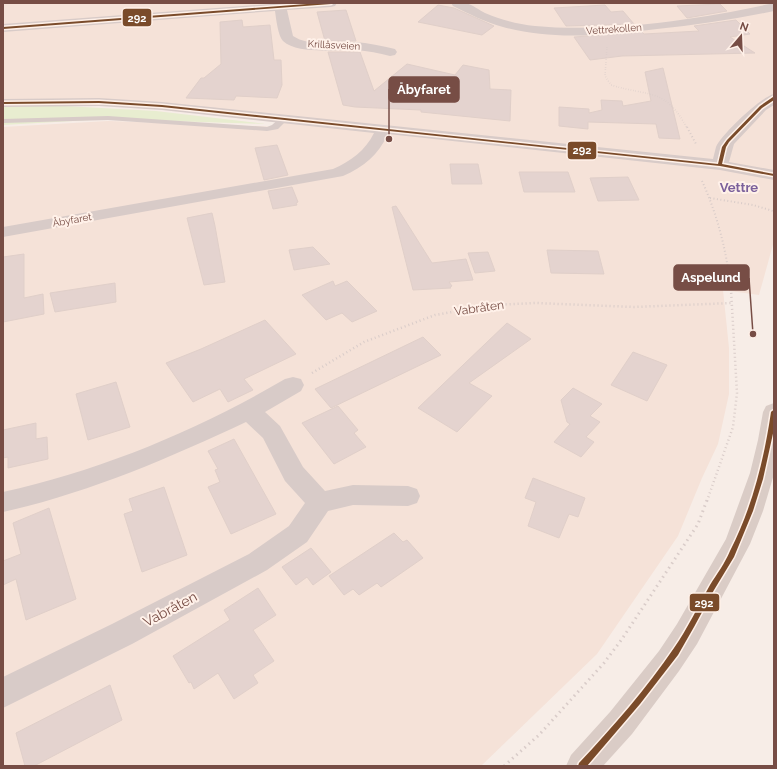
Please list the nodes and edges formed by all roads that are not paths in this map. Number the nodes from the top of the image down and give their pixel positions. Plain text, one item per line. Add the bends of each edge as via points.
1 (331, 3) edge
2 (458, 3) edge
3 (280, 7) junction
4 (774, 8) edge
5 (3, 28) edge
6 (390, 52) dead end
7 (774, 98) edge
8 (3, 103) edge
9 (284, 119) junction
10 (3, 121) edge
11 (383, 130) junction
12 (720, 165) junction
13 (742, 169) junction
14 (774, 175) edge
15 (774, 185) edge
16 (3, 232) edge
17 (293, 385) road end
18 (249, 411) junction
19 (774, 412) edge
20 (408, 496) dead end
21 (3, 502) edge
22 (320, 502) junction
23 (3, 693) edge
24 (582, 766) edge

1 - 3 street
2 - 4 street, Vettrekollen via 470,12 529,29 608,31
3 - 5 street
3 - 6 street, Krillåsveien via 287,38 290,41 317,46 371,47
7 - 12 street via 761,107 728,141
8 - 9 street via 99,102
9 - 10 lane via 276,127 267,128 108,118
9 - 11 street
11 - 12 street
11 - 16 street, Åbyfaret via 366,156 355,165 337,173
12 - 13 street
13 - 14 street
13 - 15 street
17 - 18 street
18 - 21 street via 86,481 34,497
18 - 22 street via 272,432 294,474
19 - 24 main road via 762,473 737,544 669,661 621,723
20 - 22 street via 354,495
22 - 23 street, Vabråten via 298,534 258,562

